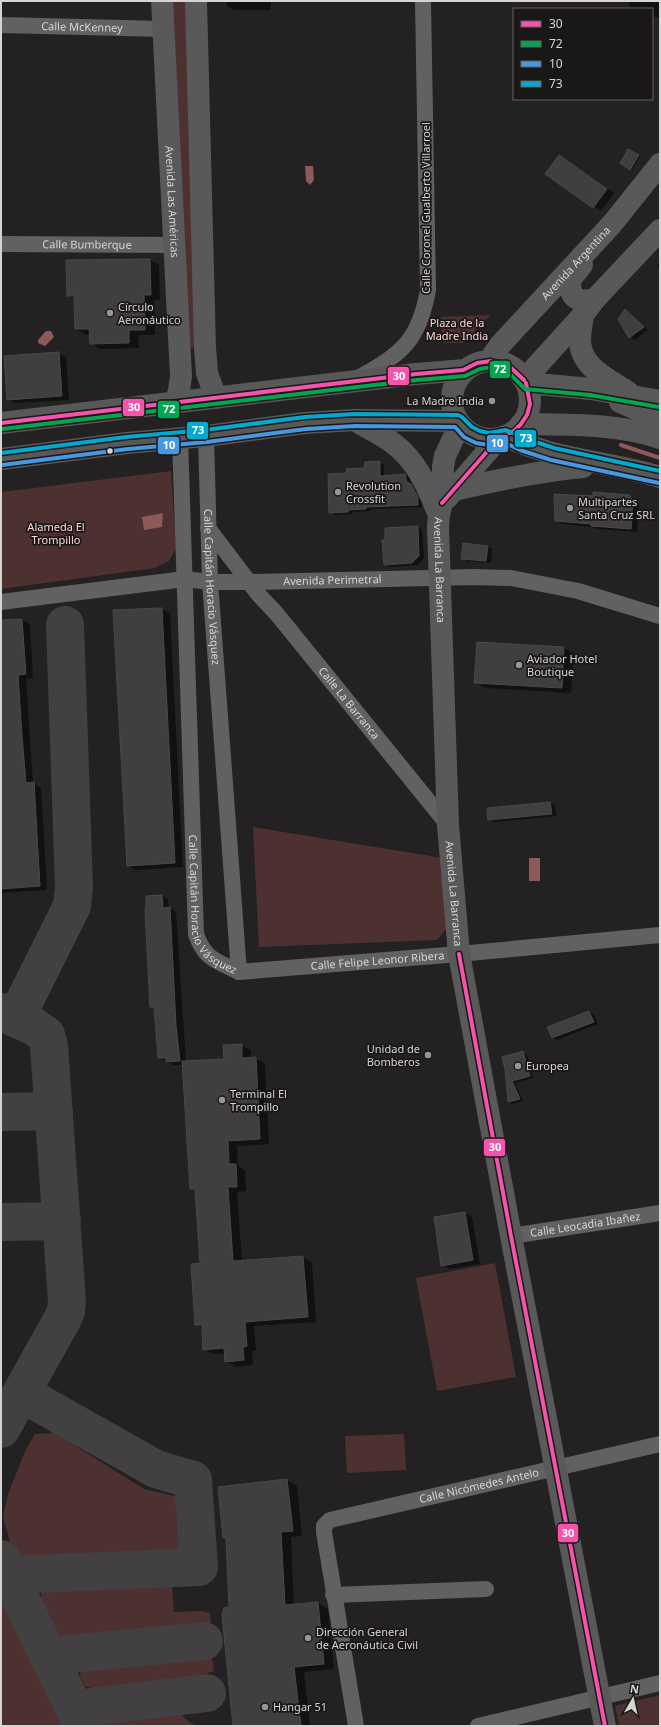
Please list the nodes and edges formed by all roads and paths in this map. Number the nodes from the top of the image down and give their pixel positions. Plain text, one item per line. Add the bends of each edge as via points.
1 (162, 1) edge
2 (196, 1) edge
3 (423, 1) edge
4 (1, 25) edge
5 (163, 29) junction
6 (660, 164) edge
7 (612, 224) junction
8 (660, 230) edge
9 (1, 244) edge
10 (174, 245) junction
11 (589, 307) junction
12 (179, 347) junction
13 (205, 348) junction
14 (489, 361) junction
15 (465, 370) junction
16 (525, 381) junction
17 (352, 382) junction
18 (591, 389) junction
19 (636, 397) junction
20 (216, 398) junction
21 (660, 401) edge
22 (176, 402) junction
23 (355, 420) junction
24 (660, 420) edge
25 (1, 423) edge
26 (459, 423) junction
27 (508, 433) junction
28 (206, 436) junction
29 (180, 438) junction
30 (660, 438) edge
31 (1, 459) edge
32 (607, 465) junction
33 (660, 477) edge
34 (445, 503) junction
35 (208, 528) junction
36 (440, 578) junction
37 (185, 579) junction
38 (210, 582) junction
39 (250, 582) junction
40 (1, 602) edge
41 (660, 616) edge
42 (448, 825) junction
43 (660, 935) edge
44 (459, 954) junction
45 (238, 972) junction
46 (660, 1213) edge
47 (510, 1236) junction
48 (660, 1444) edge
49 (557, 1469) junction
50 (486, 1590) dead end
51 (333, 1595) junction
52 (660, 1683) edge
53 (600, 1698) junction
54 (356, 1726) edge
55 (478, 1726) edge
56 (605, 1726) edge

1 - 5 street, Avenida Las Américas
2 - 13 street
3 - 17 street, Calle Coronel Gualberto Villarroel via 428,290 424,312 409,342 402,350 384,364
4 - 5 street, Calle McKenney
5 - 10 street, Avenida Las Américas
6 - 7 street, Avenida Argentina
7 - 11 street via 605,239 570,280 569,287 574,298 587,301
7 - 14 street, Avenida Argentina via 500,345
8 - 11 street
9 - 10 street, Calle Bumberque
10 - 12 street, Avenida Las Américas
11 - 16 street
11 - 19 main road via 580,340 582,353 590,366
12 - 13 street via 182,353 192,358 202,353
12 - 22 street, Avenida Las Américas via 181,376
13 - 20 street via 208,373
14 - 15 main road
14 - 16 main road via 511,367
15 - 17 main road
15 - 26 main road via 454,385 452,394 453,413
16 - 18 main road
16 - 27 main road via 530,404 527,415
17 - 20 main road
18 - 19 main road
18 - 24 main road
19 - 21 main road
20 - 22 main road
22 - 25 main road
23 - 26 main road
23 - 28 main road via 305,423
23 - 34 main road via 388,440 406,455 426,487
26 - 27 main road via 478,437 488,439
26 - 34 street, Avenida La Barranca via 443,467
27 - 30 main road via 621,428
27 - 32 main road via 522,444 552,454
27 - 34 street
28 - 29 main road
28 - 35 street, Calle Capitán Horacio Vásquez
29 - 31 main road
29 - 37 street, Calle Capitán Horacio Vásquez
32 - 33 main road
32 - 34 main road via 509,477
34 - 36 street, Avenida La Barranca via 438,528
35 - 38 street, Calle Capitán Horacio Vásquez
35 - 39 street, Calle La Barranca
36 - 39 street, Avenida Perimetral
36 - 41 street, Avenida Perimetral via 511,578 578,591
36 - 42 street, Avenida La Barranca
37 - 38 street, Avenida Perimetral
37 - 40 street, Avenida Perimetral
37 - 45 street, Calle Capitán Horacio Vásquez via 196,934 208,957
38 - 39 street, Avenida Perimetral
38 - 45 street, Calle Capitán Horacio Vásquez
39 - 42 street, Calle La Barranca
42 - 44 street, Avenida La Barranca
43 - 44 street, Calle Felipe Leonor Ribera
44 - 45 street, Calle Felipe Leonor Ribera
44 - 47 street, Avenida La Barranca
46 - 47 street, Calle Leocadia Ibañez
47 - 49 street, Avenida La Barranca
48 - 49 street, Calle Nicómedes Antelo
49 - 51 street, Calle Nicómedes Antelo via 330,1520 324,1526 324,1532
49 - 53 street, Avenida La Barranca
50 - 51 street
51 - 54 street
52 - 53 street
53 - 55 street
53 - 56 street, Avenida La Barranca

